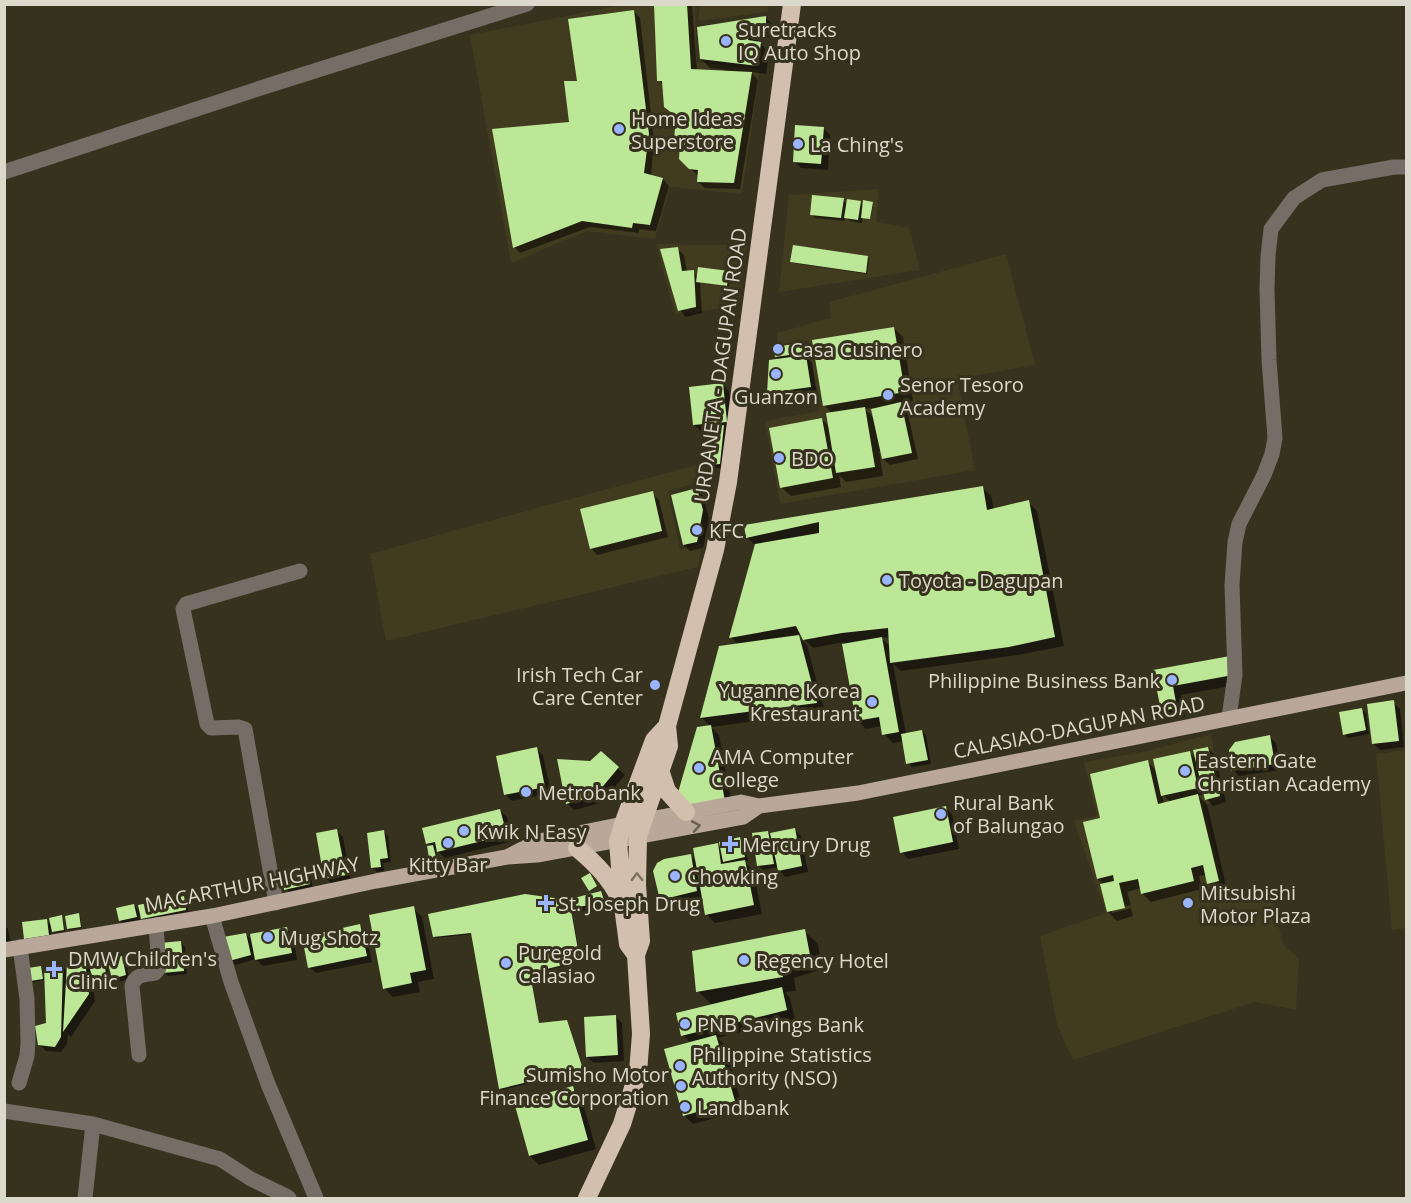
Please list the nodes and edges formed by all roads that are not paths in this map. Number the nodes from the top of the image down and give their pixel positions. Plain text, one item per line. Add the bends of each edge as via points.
1 (527, 4) edge
2 (792, 4) edge
3 (483, 11) edge
4 (1407, 167) edge
5 (4, 172) edge
6 (300, 571) dead end
7 (1407, 682) edge
8 (1229, 718) junction
9 (667, 726) junction
10 (661, 773) junction
11 (759, 806) junction
12 (686, 812) junction
13 (641, 828) junction
14 (621, 832) junction
15 (577, 848) junction
16 (507, 857) junction
17 (276, 903) junction
18 (623, 906) junction
19 (212, 916) junction
20 (156, 925) junction
21 (20, 947) junction
22 (4, 950) edge
23 (636, 955) junction
24 (139, 1055) dead end
25 (19, 1083) dead end
26 (4, 1111) edge
27 (93, 1124) junction
28 (314, 1194) edge
29 (286, 1197) edge
30 (85, 1198) edge
31 (587, 1198) edge

1 - 3 street
2 - 9 highway, URDANETA - DAGUPAN ROAD via 728,482 715,550
3 - 5 street
4 - 8 street via 1322,180 1294,198 1271,229 1267,289 1275,438 1264,475 1239,524 1235,542 1235,675
6 - 17 street via 186,604 183,609 207,724 211,728 245,729
7 - 8 main road, CALASIAO-DAGUPAN ROAD
8 - 11 main road, CALASIAO-DAGUPAN ROAD via 858,793
9 - 10 highway, URDANETA - DAGUPAN ROAD via 669,746
9 - 14 highway, URDANETA - DAGUPAN ROAD via 654,740
10 - 12 highway via 667,791
10 - 13 highway, URDANETA - DAGUPAN ROAD
11 - 12 main road, CALASIAO-DAGUPAN ROAD via 741,802
13 -> 11 main road, CALASIAO-DAGUPAN ROAD via 743,817
12 - 13 main road, CALASIAO-DAGUPAN ROAD
13 - 14 main road, MACARTHUR HIGHWAY
23 -> 13 highway, URDANETA - DAGUPAN ROAD via 641,941 637,885
14 - 15 main road, MACARTHUR HIGHWAY
14 - 16 main road, MACARTHUR HIGHWAY via 544,840
14 - 18 highway
15 - 16 main road, MACARTHUR HIGHWAY
15 - 18 highway via 605,874
16 - 17 main road, MACARTHUR HIGHWAY
17 - 19 main road, MACARTHUR HIGHWAY
18 - 23 highway via 627,944
19 - 20 main road, MACARTHUR HIGHWAY
19 - 28 street via 267,1084
20 - 21 main road, MACARTHUR HIGHWAY
20 - 24 street via 159,968 155,973 137,976 132,986
21 - 22 main road, MACARTHUR HIGHWAY
21 - 25 street via 28,1043
23 - 31 highway via 641,1034 638,1072 622,1124
26 - 27 street
27 - 29 street via 220,1159
27 - 30 street
28 - 29 street

